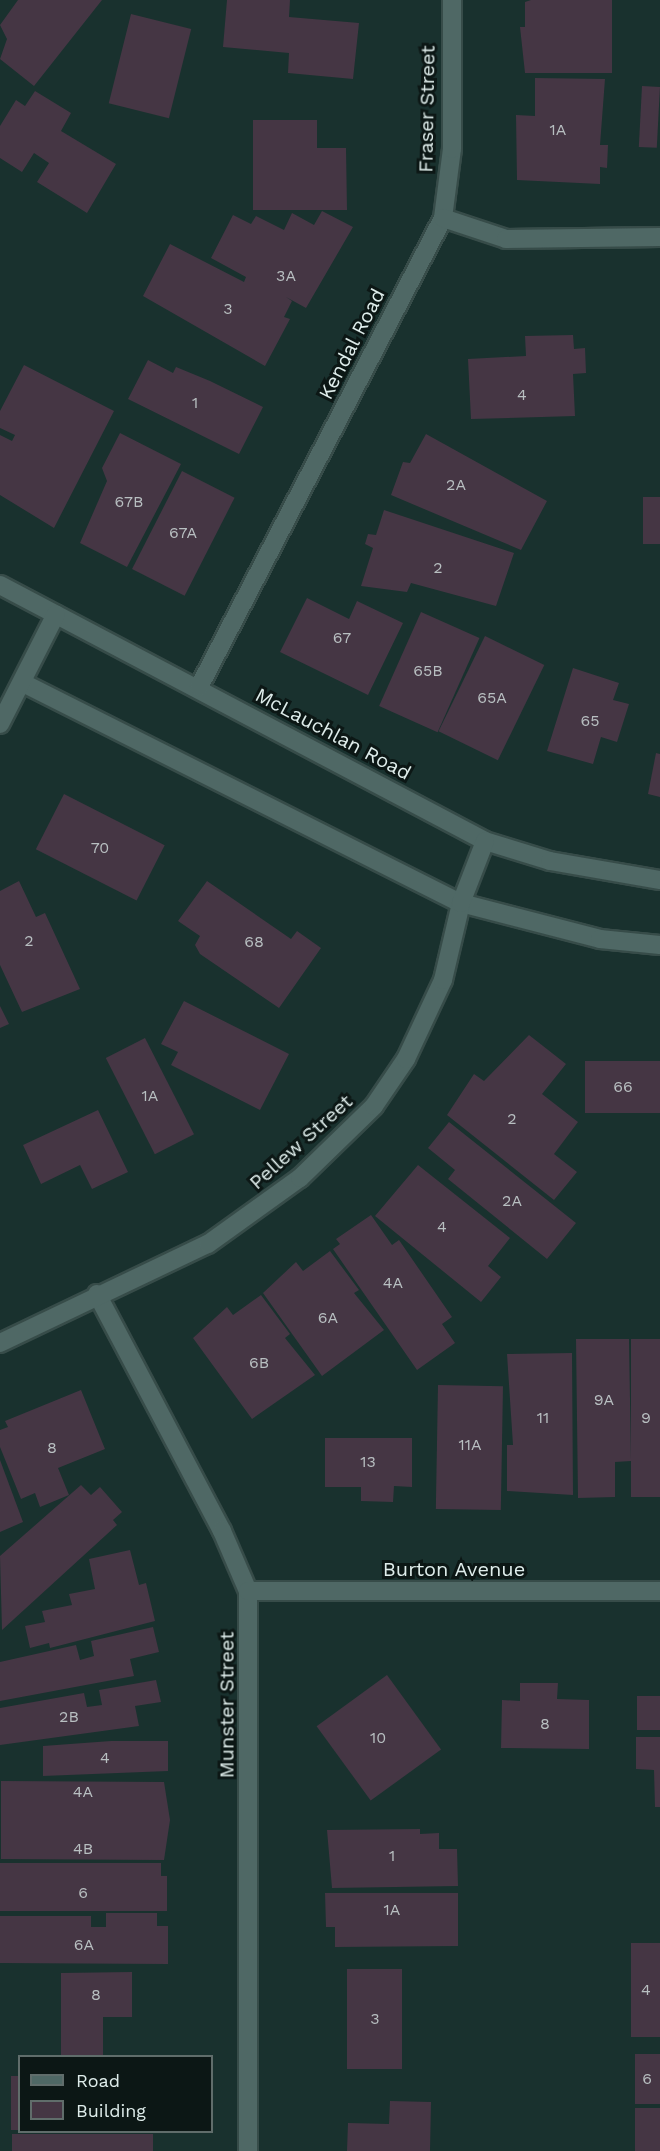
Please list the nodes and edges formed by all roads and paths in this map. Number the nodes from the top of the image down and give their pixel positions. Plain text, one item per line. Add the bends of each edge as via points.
1 (452, 0) edge
2 (442, 218) junction
3 (660, 237) edge
4 (0, 585) edge
5 (56, 614) junction
6 (23, 683) junction
7 (200, 687) junction
8 (0, 724) edge
9 (485, 841) junction
10 (660, 880) edge
11 (461, 903) junction
12 (660, 945) edge
13 (97, 1294) junction
14 (0, 1342) edge
15 (248, 1591) junction
16 (660, 1591) edge
17 (248, 2151) edge

1 - 2 street, Fraser Street via 452,149
2 - 3 street via 506,239
2 - 7 street, Kendal Road
4 - 5 street, McLauchlan Road
5 - 6 street
5 - 7 street, McLauchlan Road
6 - 8 street
6 - 11 street
7 - 9 street, McLauchlan Road
9 - 10 street, McLauchlan Road via 550,861
9 - 11 street, Pellew Street
11 - 12 street via 600,939
11 - 13 street, Pellew Street via 443,980 406,1059 374,1106 255,1213 208,1244
13 - 14 street, Pellew Street
13 - 15 street, Munster Street via 222,1531
15 - 16 street, Burton Avenue
15 - 17 street, Munster Street

